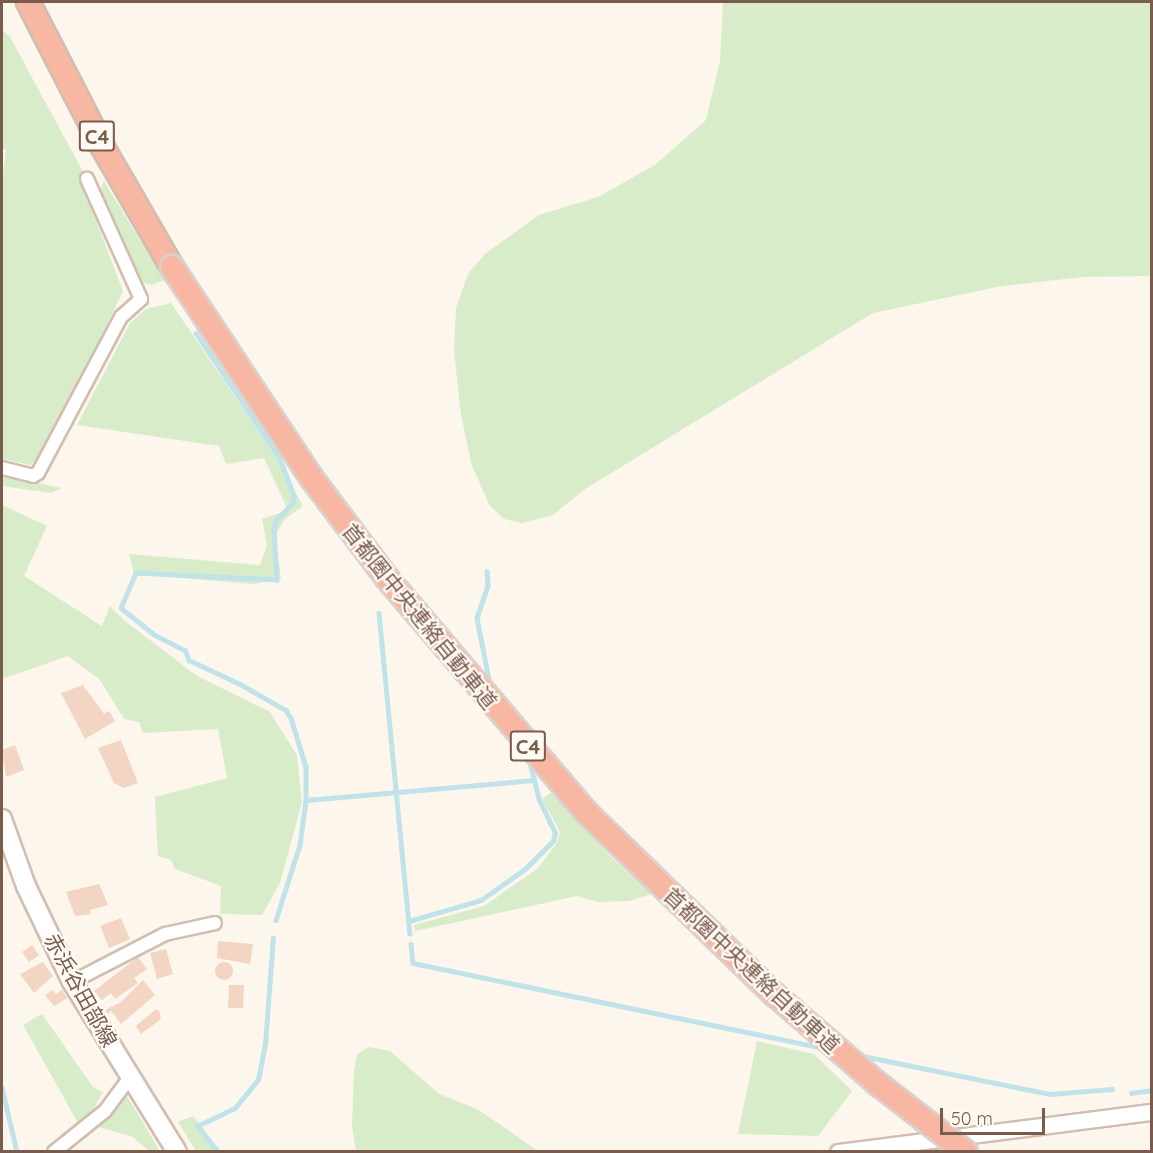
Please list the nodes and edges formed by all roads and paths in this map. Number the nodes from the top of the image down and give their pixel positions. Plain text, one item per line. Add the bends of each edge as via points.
1 (28, 2) edge
2 (87, 179) dead end
3 (2, 468) edge
4 (2, 819) edge
5 (215, 924) dead end
6 (72, 982) junction
7 (130, 1076) junction
8 (1152, 1112) edge
9 (54, 1152) edge
10 (177, 1152) edge
11 (838, 1152) edge
12 (966, 1152) edge

1 - 12 highway, 首都圏中央連絡自動車道 / C4, bridge via 102,146 172,267 313,480 477,687 578,803 774,994 878,1084
2 - 3 street via 141,299 121,317 38,473 33,476
4 - 6 main road, 赤浜谷田部線 via 26,886
5 - 6 street via 165,934
6 - 7 main road, 赤浜谷田部線
7 - 9 street via 105,1111
7 - 10 main road, 赤浜谷田部線
8 - 11 street

